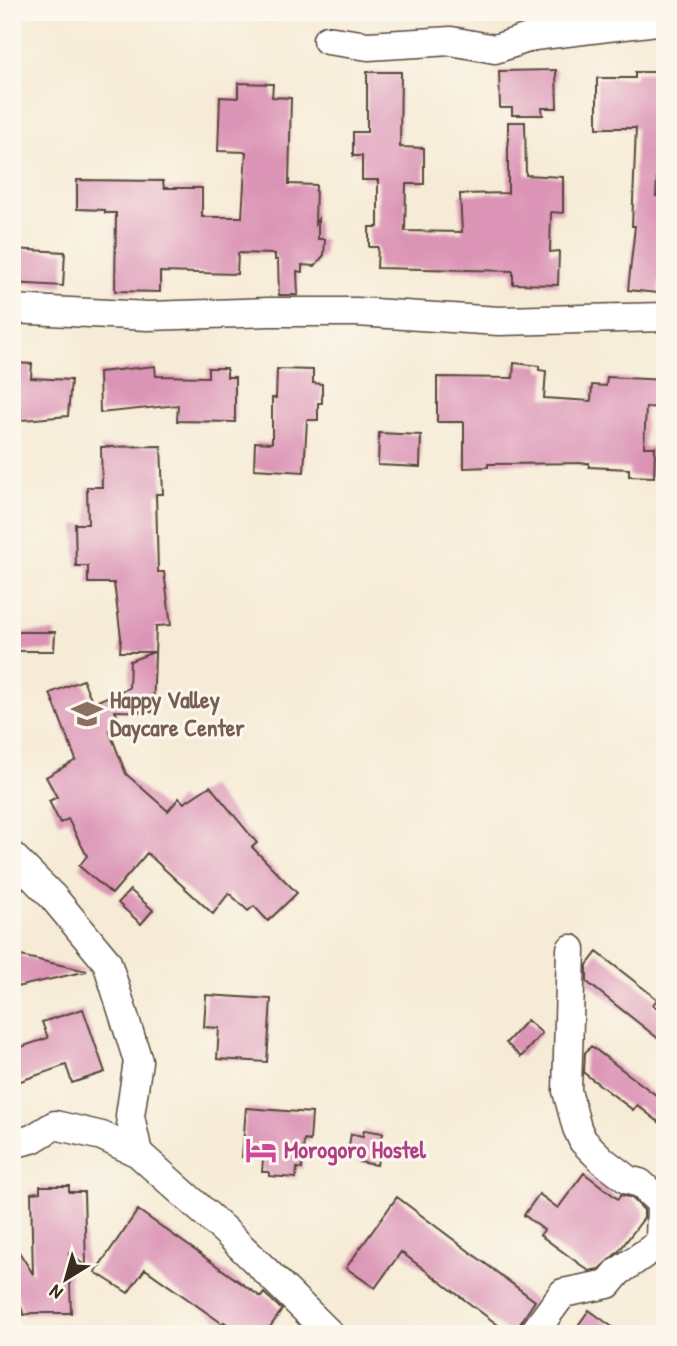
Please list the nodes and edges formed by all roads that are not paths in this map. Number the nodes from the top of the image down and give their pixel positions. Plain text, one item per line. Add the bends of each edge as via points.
1 (665, 20) edge
2 (327, 40) dead end
3 (12, 309) edge
4 (665, 317) edge
5 (12, 856) edge
6 (571, 949) dead end
7 (12, 1144) edge
8 (138, 1153) junction
9 (662, 1240) edge
10 (330, 1334) edge
11 (533, 1334) edge

1 - 2 street via 534,36 495,49 451,41 368,46
3 - 4 street via 148,316 357,312 499,321
5 - 8 street via 107,961 138,1061 130,1116
6 - 9 street via 567,1082 577,1128 583,1142 603,1161 628,1180 639,1182 661,1203
7 - 8 street via 32,1139 55,1125 102,1136
8 - 10 street
9 - 11 street via 608,1284 563,1293

